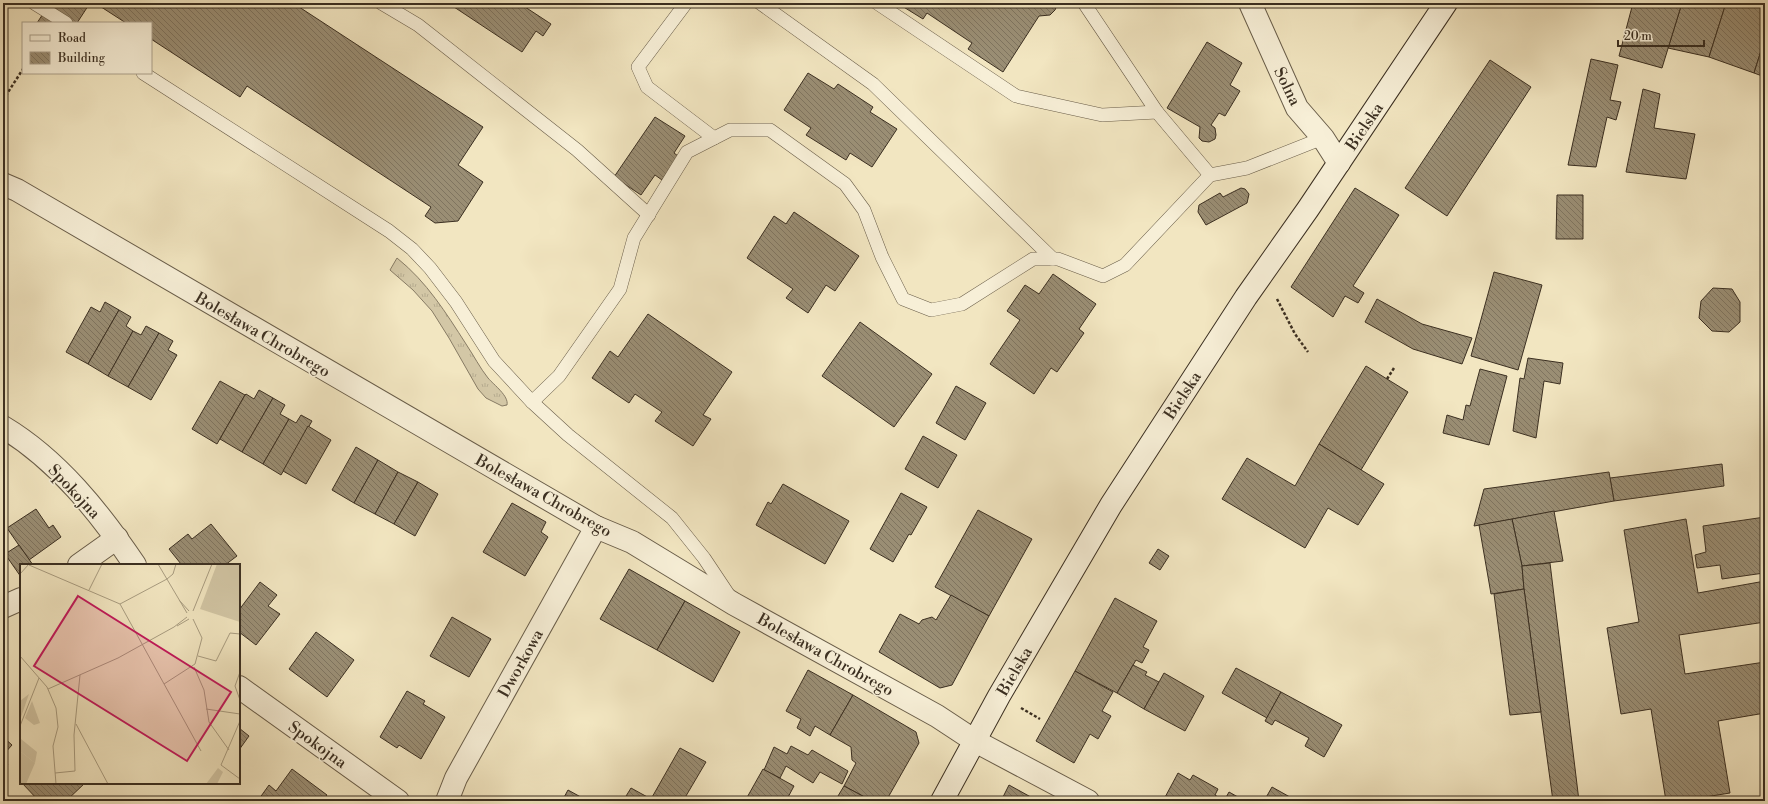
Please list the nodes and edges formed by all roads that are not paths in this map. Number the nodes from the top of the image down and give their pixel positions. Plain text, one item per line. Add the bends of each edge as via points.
1 (34, 3) edge
2 (382, 3) edge
3 (686, 3) edge
4 (760, 3) edge
5 (877, 3) edge
6 (1084, 3) edge
7 (1250, 3) edge
8 (1446, 3) edge
9 (64, 22) edge
10 (145, 74) edge
11 (1157, 112) junction
12 (714, 138) junction
13 (1323, 138) junction
14 (1339, 163) junction
15 (1210, 175) junction
16 (3, 184) edge
17 (649, 215) junction
18 (1053, 259) junction
19 (532, 402) junction
20 (3, 427) edge
21 (596, 527) junction
22 (117, 538) junction
23 (80, 564) edge
24 (134, 564) edge
25 (20, 599) edge
26 (734, 604) junction
27 (3, 606) edge
28 (240, 688) edge
29 (975, 741) junction
30 (398, 801) edge
31 (447, 801) edge
32 (942, 801) edge
33 (1088, 801) edge

1 - 9 lane
2 - 17 lane via 418,25 577,150
3 - 12 lane via 638,67 647,87
4 - 18 lane via 873,84
5 - 11 lane via 1016,96 1102,115
6 - 11 lane
7 - 13 street, Solna via 1297,108
8 - 14 street, Bielska
10 - 19 lane via 389,231 412,249 444,284 494,361
11 - 15 lane
12 - 17 lane via 687,152
12 - 18 lane via 730,130 770,130 845,184 864,210 882,257 903,298 931,310 962,304 1033,259
13 - 14 street, Solna
13 - 15 lane via 1248,168
14 - 29 street, Bielska via 1246,297 1111,505
15 - 18 lane via 1126,265 1103,276
16 - 21 street, Bolesława Chrobrego
17 - 19 lane via 634,238 620,289 559,376
19 - 26 lane via 568,435 672,518 704,558
20 - 22 street, Spokojna via 23,439 74,485
21 - 26 street, Bolesława Chrobrego via 632,542
21 - 31 street, Dworkowa via 456,778
22 - 23 street
22 - 24 street, Spokojna
25 - 27 street
26 - 29 street, Bolesława Chrobrego via 938,716
28 - 30 street, Spokojna
29 - 32 street, Bielska
29 - 33 street, Bolesława Chrobrego

